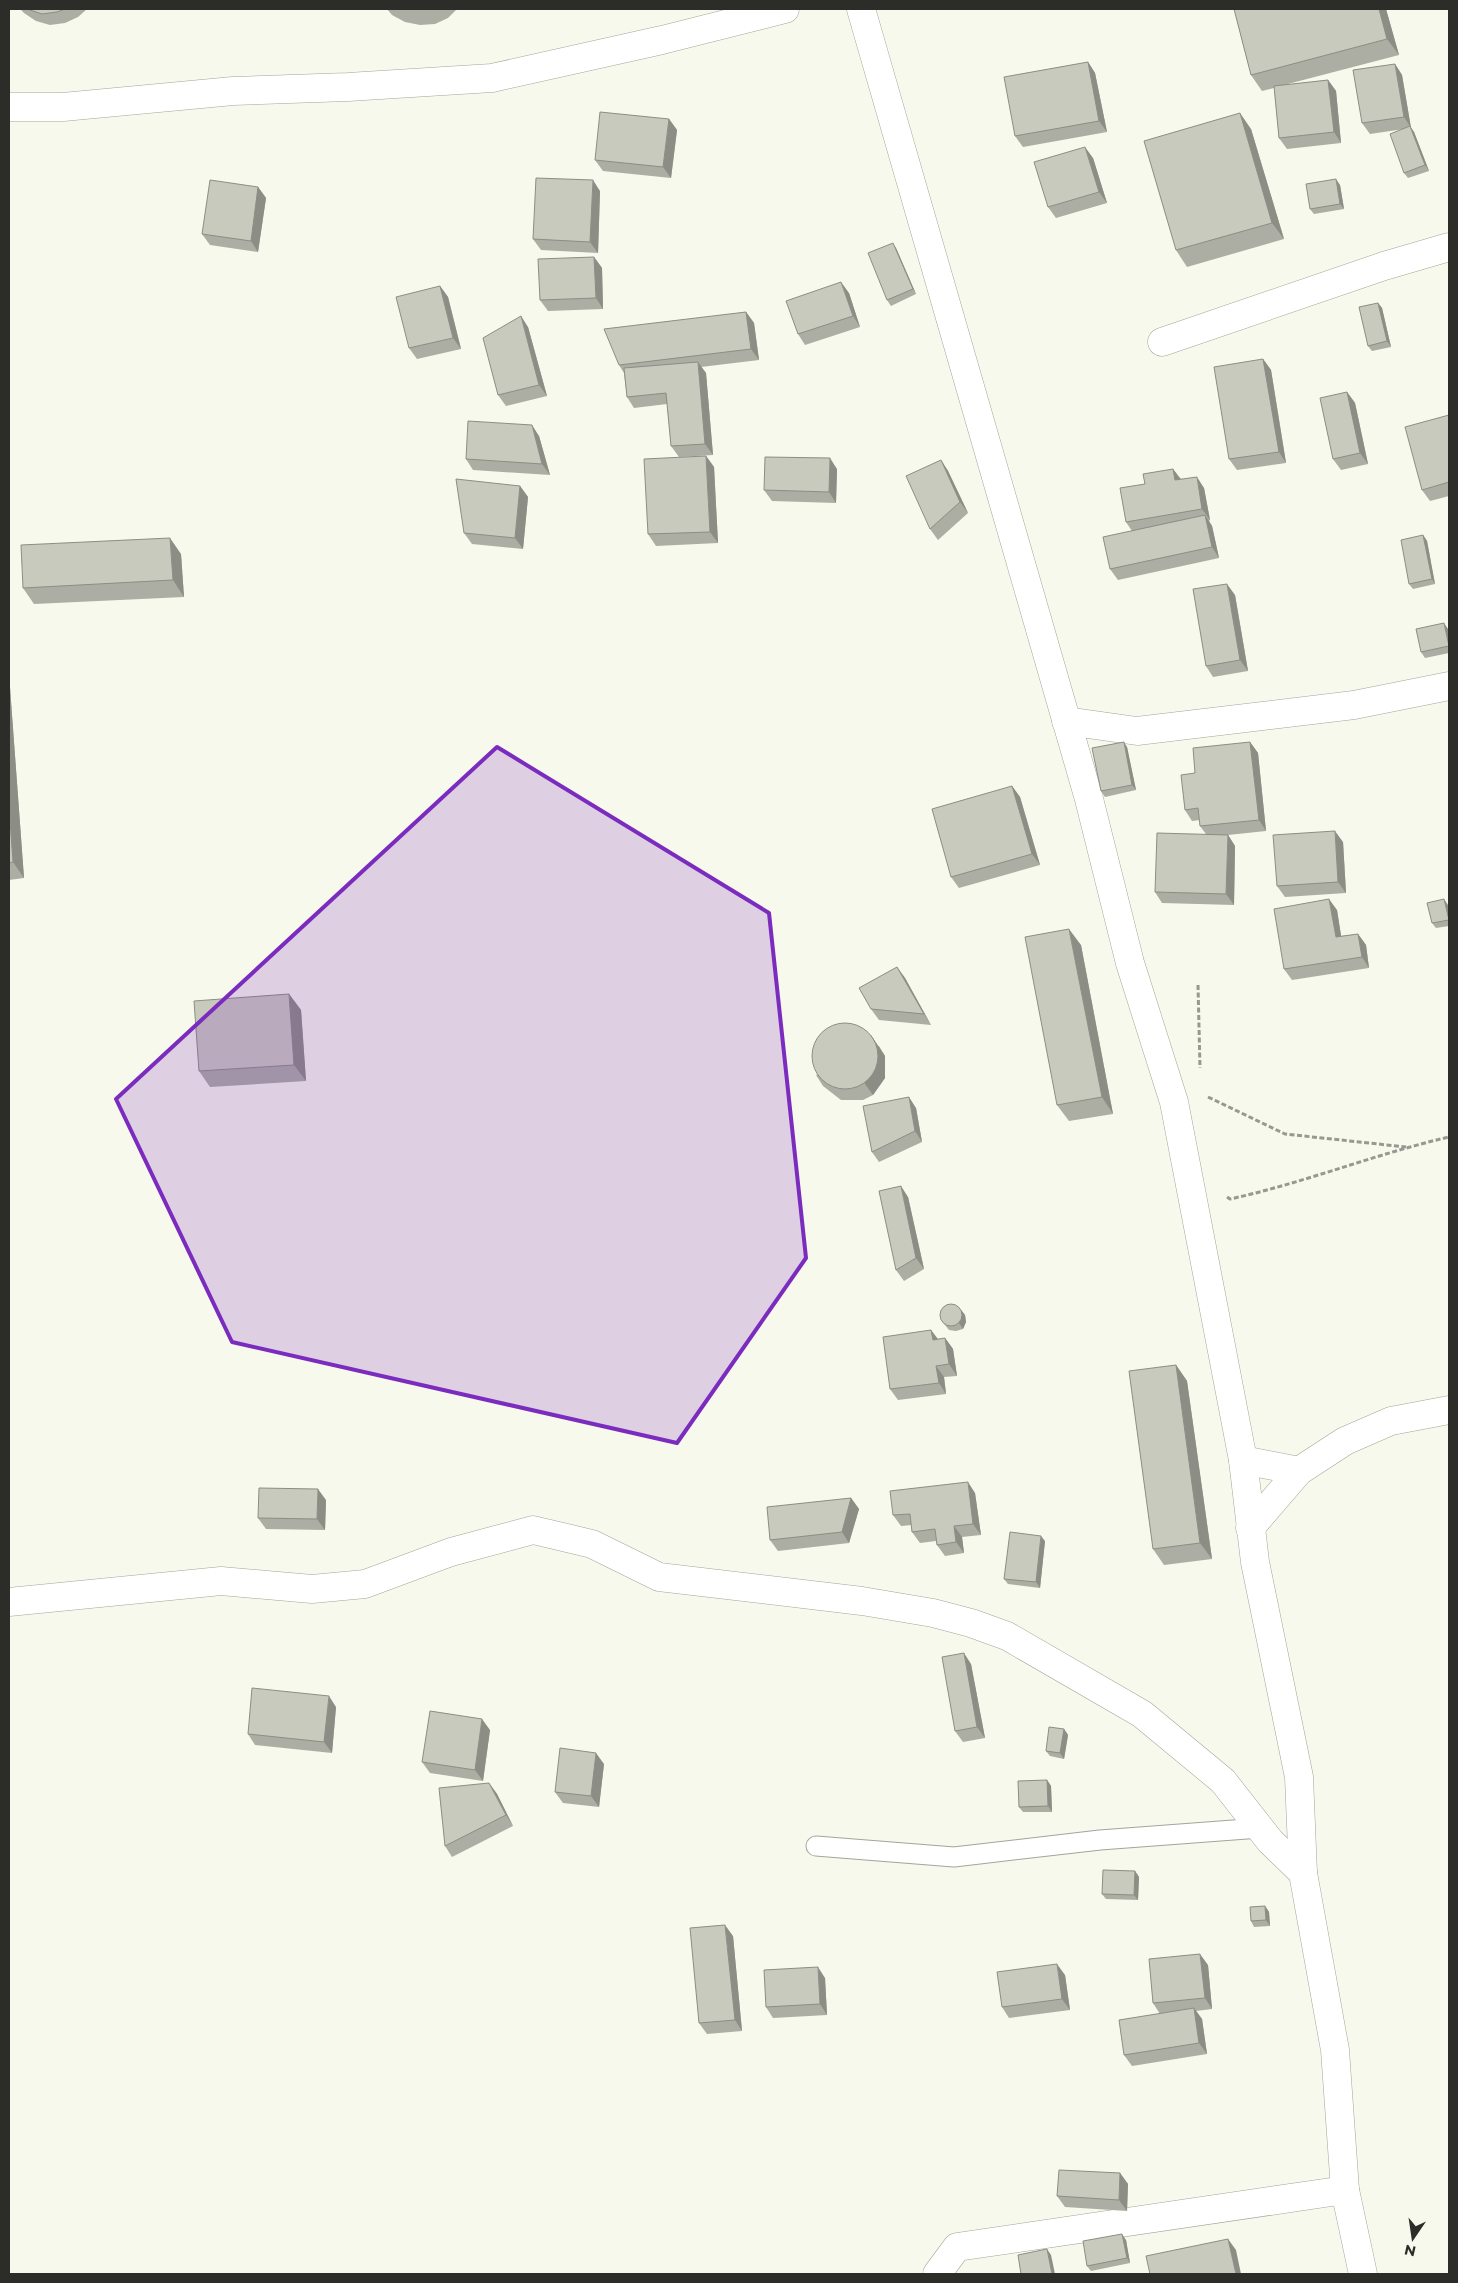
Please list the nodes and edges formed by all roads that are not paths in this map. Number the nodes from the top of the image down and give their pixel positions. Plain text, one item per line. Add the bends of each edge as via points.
1 (785, 9) edge
2 (861, 9) edge
3 (9, 107) edge
4 (1449, 247) edge
5 (1162, 342) dead end
6 (1449, 686) edge
7 (1066, 720) junction
8 (1449, 1410) edge
9 (1243, 1460) junction
10 (1299, 1471) junction
11 (1250, 1528) junction
12 (9, 1602) edge
13 (1260, 1828) junction
14 (816, 1846) dead end
15 (1303, 1873) junction
16 (1345, 2190) junction
17 (937, 2274) edge
18 (1363, 2274) edge

1 - 3 street via 492,78 224,92 63,107
2 - 7 street
4 - 5 street
6 - 7 street via 1354,705 1137,731
7 - 9 street via 1130,962 1174,1102
8 - 10 street via 1391,1421 1345,1441
9 - 10 street
9 - 11 street
10 - 11 street
11 - 15 street via 1299,1777
12 - 13 street via 221,1581 312,1589 365,1584 451,1552 533,1530 592,1544 659,1577 933,1613 1007,1636 1142,1714 1223,1781
13 - 14 lane via 1100,1840 954,1858
13 - 15 street
15 - 16 street via 1335,2050
16 - 17 street via 957,2247
16 - 18 street

